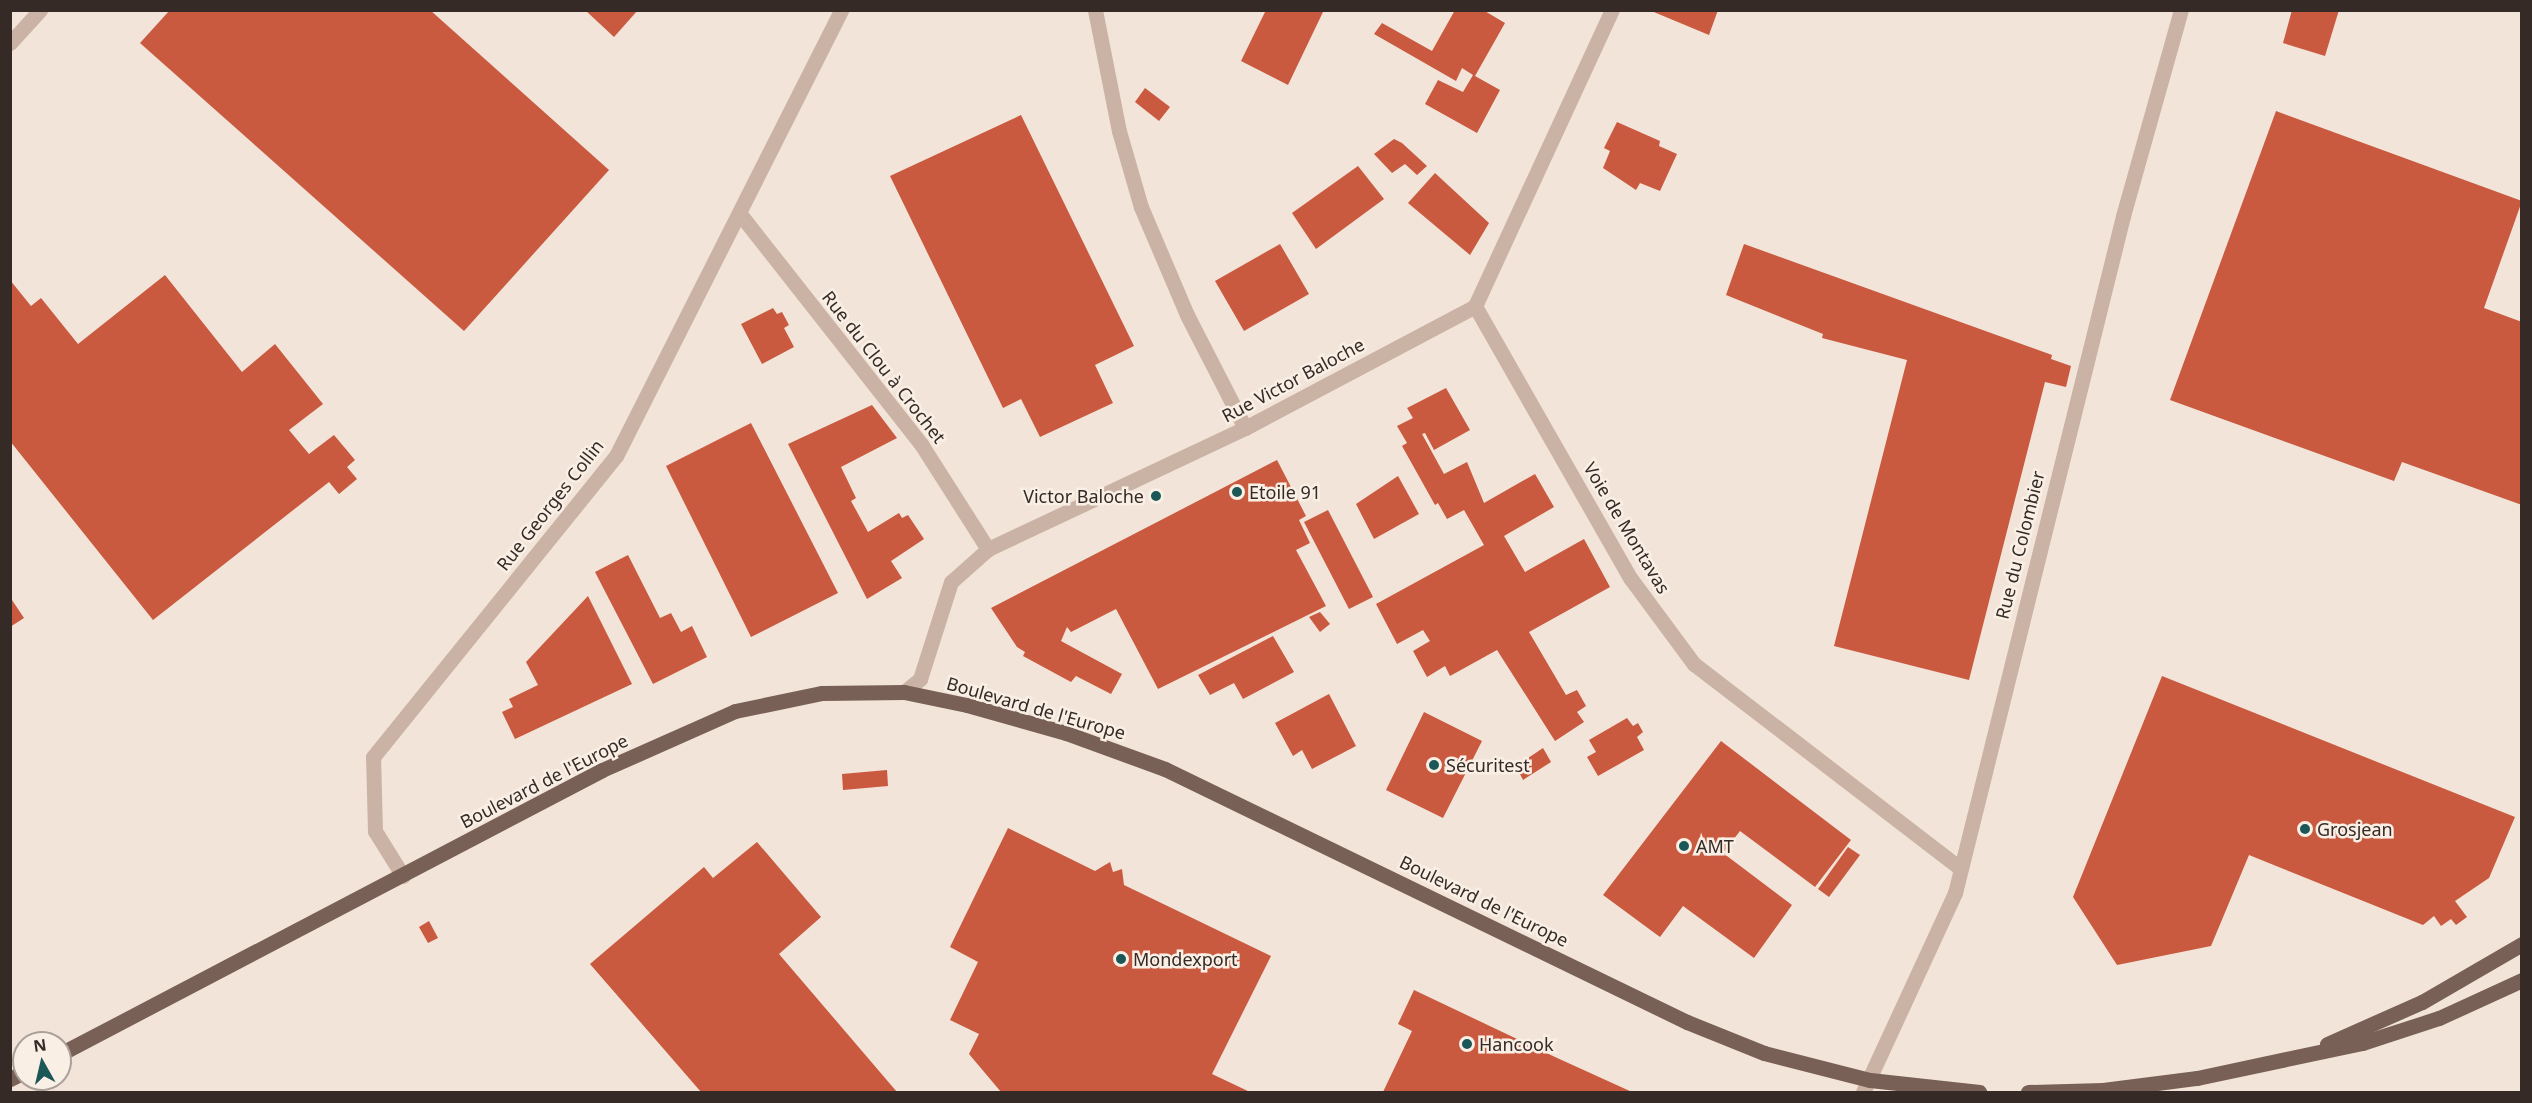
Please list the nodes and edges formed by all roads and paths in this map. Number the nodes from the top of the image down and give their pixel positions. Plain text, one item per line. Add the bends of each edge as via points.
1 (40, 10) edge
2 (841, 10) edge
3 (1095, 10) edge
4 (1612, 10) edge
5 (2181, 10) edge
6 (10, 43) edge
7 (740, 214) junction
8 (1475, 306) junction
9 (1245, 428) junction
10 (988, 549) junction
11 (904, 693) junction
12 (1959, 867) junction
13 (403, 876) junction
14 (2522, 944) edge
15 (2522, 979) edge
16 (72, 1048) edge
17 (2285, 1061) junction
18 (1866, 1086) edge
19 (1979, 1092) edge
20 (2028, 1092) edge

1 - 6 street
2 - 7 street, Rue Georges Collin
3 - 9 street via 1119,131 1141,207 1187,315
4 - 8 street
5 - 12 street, Rue du Colombier via 2123,216
7 - 10 street, Rue du Clou à Crochet via 921,444
7 - 13 street, Rue Georges Collin via 616,456 373,757 375,831
8 - 9 street, Rue Victor Baloche
8 - 12 street, Voie de Montavas via 1630,579 1694,664
9 - 10 street, Rue Victor Baloche
10 - 11 street, Rue Victor Baloche via 951,582 920,679
11 - 13 main road, Boulevard de l'Europe via 822,693 735,711 602,770
11 - 18 main road, Boulevard de l'Europe via 967,705 1066,733 1166,769 1687,1022 1764,1053
12 - 18 street, Rue du Colombier via 1955,893
13 - 16 main road, Boulevard de l'Europe
14 - 17 main road via 2422,1002
15 - 17 main road via 2362,1043
17 - 20 main road via 2103,1090
18 - 19 main road, Boulevard de l'Europe

